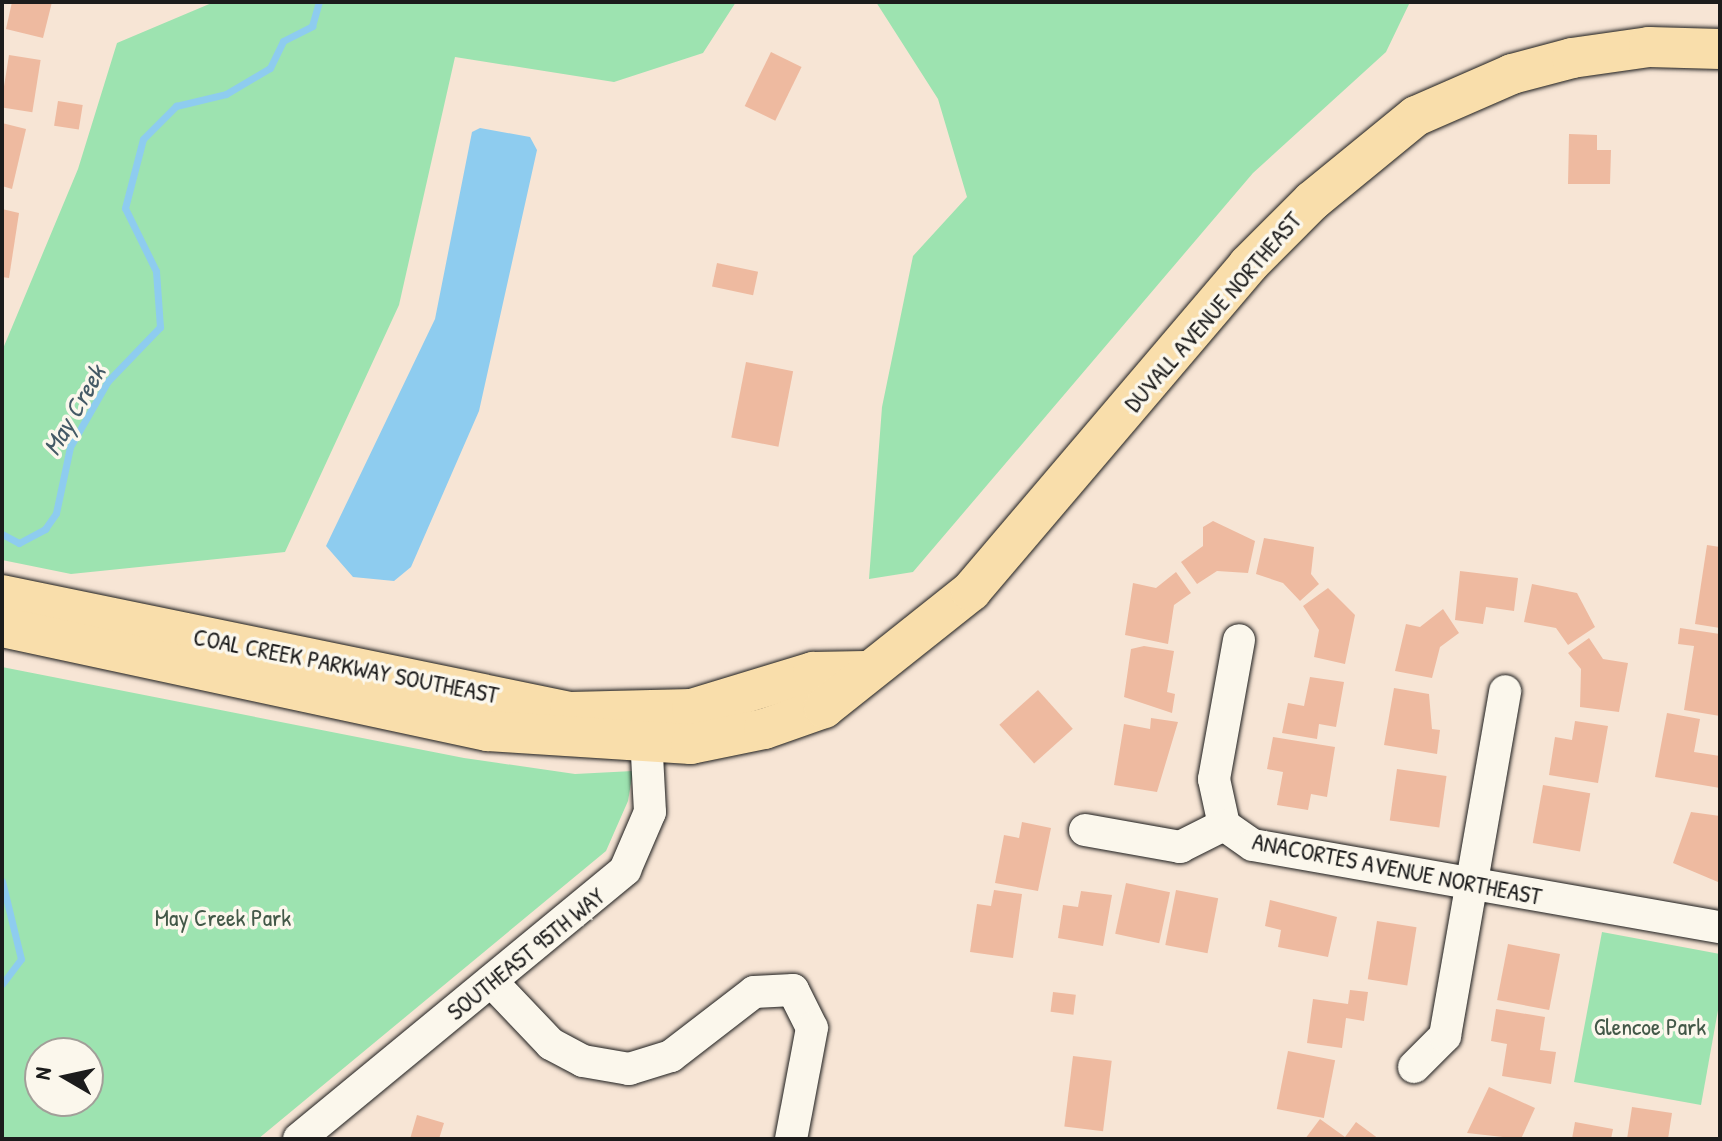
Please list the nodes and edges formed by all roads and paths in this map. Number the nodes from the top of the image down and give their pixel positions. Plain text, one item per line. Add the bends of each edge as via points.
1 (1720, 49) edge
2 (2, 595) edge
3 (69, 626) junction
4 (2, 627) edge
5 (1239, 640) dead end
6 (865, 671) junction
7 (1505, 691) dead end
8 (646, 728) junction
9 (1224, 825) junction
10 (1085, 830) dead end
11 (1472, 884) junction
12 (1720, 927) edge
13 (491, 981) junction
14 (1414, 1067) dead end
15 (299, 1139) edge
16 (791, 1139) edge

1 - 6 main road, DUVALL AVENUE NORTHEAST via 1649,47 1572,58 1512,74 1416,116 1312,201 1248,265 971,591
2 - 3 main road, COAL CREEK PARKWAY SOUTHEAST
3 - 4 main road, COAL CREEK PARKWAY SOUTHEAST
3 - 8 main road, COAL CREEK PARKWAY SOUTHEAST via 439,723
5 - 9 street via 1214,779
6 - 8 main road, COAL CREEK PARKWAY SOUTHEAST via 813,672
6 - 8 main road, DUVALL AVENUE NORTHEAST via 824,708 764,729 691,744
7 - 11 street
8 - 13 street, SOUTHEAST 95TH WAY via 650,812 625,870
9 - 10 street, ANACORTES AVENUE NORTHEAST via 1180,847
9 - 11 street, ANACORTES AVENUE NORTHEAST via 1253,845
11 - 12 street, ANACORTES AVENUE NORTHEAST
11 - 14 street via 1445,1036
13 - 15 street, SOUTHEAST 95TH WAY
13 - 16 street via 551,1044 583,1061 629,1069 671,1056 754,992 781,987 802,997 812,1028

